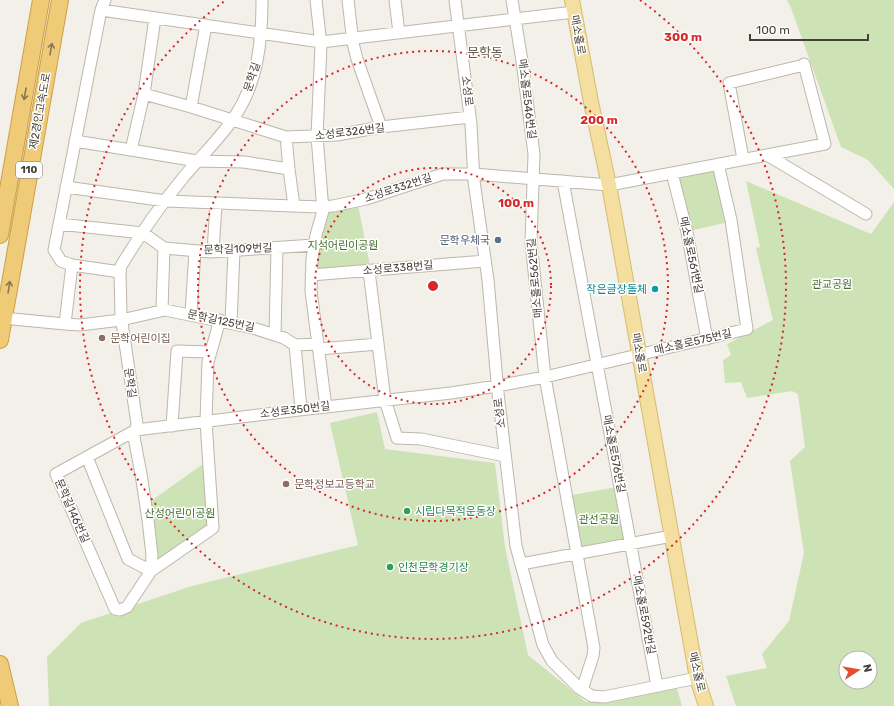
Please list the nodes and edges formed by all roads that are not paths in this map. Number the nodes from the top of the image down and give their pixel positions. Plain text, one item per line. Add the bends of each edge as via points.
1 (41, 0) edge
2 (60, 0) edge
3 (262, 0) edge
4 (316, 0) edge
5 (348, 0) edge
6 (396, 0) edge
7 (455, 0) edge
8 (512, 0) edge
9 (103, 5) edge
10 (573, 6) edge
11 (155, 18) junction
12 (515, 20) junction
13 (206, 25) junction
14 (459, 26) junction
15 (261, 32) junction
16 (400, 33) junction
17 (353, 38) junction
18 (321, 42) junction
19 (144, 94) junction
20 (191, 107) junction
21 (470, 117) junction
22 (232, 120) junction
23 (382, 128) junction
24 (317, 136) junction
25 (286, 137) junction
26 (75, 141) junction
27 (131, 150) junction
28 (767, 155) junction
29 (743, 159) junction
30 (197, 161) junction
31 (718, 164) junction
32 (289, 169) junction
33 (672, 173) junction
34 (474, 174) junction
35 (534, 179) junction
36 (563, 181) junction
37 (609, 185) junction
38 (66, 187) junction
39 (166, 201) junction
40 (216, 204) junction
41 (294, 206) junction
42 (323, 207) junction
43 (866, 214) dead end
44 (59, 224) junction
45 (143, 233) junction
46 (0, 235) edge
47 (314, 245) junction
48 (164, 248) junction
49 (277, 248) junction
50 (195, 250) junction
51 (234, 251) junction
52 (213, 252) junction
53 (485, 261) junction
54 (72, 265) junction
55 (369, 271) junction
56 (120, 272) junction
57 (311, 275) junction
58 (162, 310) junction
59 (191, 314) junction
60 (13, 319) dead end
61 (121, 320) junction
62 (225, 322) junction
63 (65, 324) junction
64 (275, 335) junction
65 (707, 338) junction
66 (0, 340) edge
67 (378, 344) junction
68 (295, 345) junction
69 (318, 347) junction
70 (210, 352) junction
71 (639, 354) junction
72 (597, 365) junction
73 (545, 377) junction
74 (497, 386) junction
75 (385, 400) junction
76 (326, 407) junction
77 (301, 409) junction
78 (206, 421) junction
79 (172, 426) junction
80 (136, 430) junction
81 (505, 456) junction
82 (87, 457) junction
83 (672, 536) junction
84 (631, 544) junction
85 (577, 554) junction
86 (521, 564) junction
87 (151, 571) junction
88 (0, 664) edge
89 (697, 678) junction
90 (657, 686) junction
91 (582, 690) junction
92 (10, 706) edge
93 (706, 706) edge

1 -> 46 highway, 제2경인고속도로 / 110
66 -> 2 highway, 제2경인고속도로 / 110
3 - 15 street, 문학길
4 - 18 street
5 - 17 street
6 - 16 street
7 - 14 street, 소성로
8 - 12 street
9 - 11 street
9 - 26 street
10 - 12 street
10 - 37 main road, 매소홀로
11 - 13 street
11 - 19 street
12 - 14 street
12 - 35 street, 매소홀로546번길 via 534,154
13 - 15 street
13 - 20 street
14 - 16 street
14 - 21 street, 소성로
15 - 18 street
15 - 22 street, 문학길 via 258,57 250,85
16 - 17 street
17 - 18 street
17 - 23 street via 357,59
18 - 24 street
19 - 20 street, 소성로326번길
19 - 27 street
20 - 22 street, 소성로326번길
21 - 23 street, 소성로326번길
21 - 34 street, 소성로
22 - 25 street, 소성로326번길
22 - 30 street, 문학길
23 - 24 street, 소성로326번길
24 - 25 street, 소성로326번길
24 - 42 street
25 - 32 street
26 - 27 street
26 - 38 street
27 - 30 street
28 - 29 street
28 - 29 street via 825,144 804,64 729,83
28 - 43 street
29 - 31 street
30 - 32 street via 244,162
30 - 39 street, 문학길
31 - 33 street
31 - 65 street, 매소홀로575번길 via 731,220 747,329
32 - 41 street
33 - 37 street
33 - 65 street, 매소홀로561번길 via 687,232
34 - 35 street
34 - 42 street, 소성로332번길 via 443,174 366,199
34 - 53 street, 소성로
35 - 36 street
35 - 73 street, 매소홀로562번길 via 531,242
36 - 37 street
36 - 72 street
37 - 71 main road, 매소홀로
38 - 39 street, 소성로332번길
38 - 44 street
39 - 40 street, 소성로332번길
39 - 45 street, 문학길
40 - 41 street, 소성로332번길
40 - 52 street
41 - 42 street, 소성로332번길
42 - 47 street
44 - 45 street
44 - 54 street via 54,250 61,261
45 - 48 street
45 - 56 street, 문학길 via 121,266
47 - 49 street, 문학길109번길
47 - 57 street
48 - 50 street, 문학길109번길
48 - 58 street
49 - 51 street, 문학길109번길
49 - 64 street
50 - 52 street, 문학길109번길
50 - 59 street
51 - 52 street, 문학길109번길
51 - 62 street
53 - 55 street, 소성로338번길
53 - 74 street, 소성로
54 - 56 street
54 - 63 street
55 - 57 street, 소성로338번길
55 - 67 street
56 - 61 street, 문학길
57 - 69 street
58 - 59 street, 문학길125번길
58 - 61 street, 문학길125번길
59 - 62 street, 문학길125번길
60 - 63 street, 문학길125번길
61 - 63 street, 문학길125번길 via 80,325
61 - 80 street, 문학길
62 - 64 street, 문학길125번길
62 - 70 street
64 - 68 street, 문학길125번길
65 - 71 street, 매소홀로575번길
67 - 69 street
67 - 75 street
68 - 69 street
68 - 77 street
69 - 76 street
70 - 78 street
70 - 79 street via 177,351
71 - 72 street
71 - 83 main road, 매소홀로
72 - 73 street
72 - 84 street, 매소홀로576번길
73 - 74 street
73 - 85 street
74 - 75 street, 소성로350번길
74 - 81 street, 소성로
75 - 76 street, 소성로350번길
75 - 81 street via 397,438 421,439
76 - 77 street, 소성로350번길
77 - 78 street, 소성로350번길
78 - 79 street, 소성로350번길
78 - 87 street via 213,528
79 - 80 street, 소성로350번길
80 - 82 street, 문학길146번길
80 - 87 street, 문학길 via 134,437 148,520
81 - 86 street, 소성로 via 516,546
82 - 87 street via 128,559
82 - 87 street, 문학길146번길 via 56,474 115,609 127,607
83 - 84 street
83 - 89 main road, 매소홀로
84 - 85 street
84 - 90 street, 매소홀로592번길
85 - 86 street
85 - 91 street via 594,648
86 - 91 street, 소성로 via 543,645 552,661
88 - 92 highway
89 - 90 street, 소성로
89 - 93 main road, 매소홀로
90 - 91 street, 소성로 via 604,697 592,696

